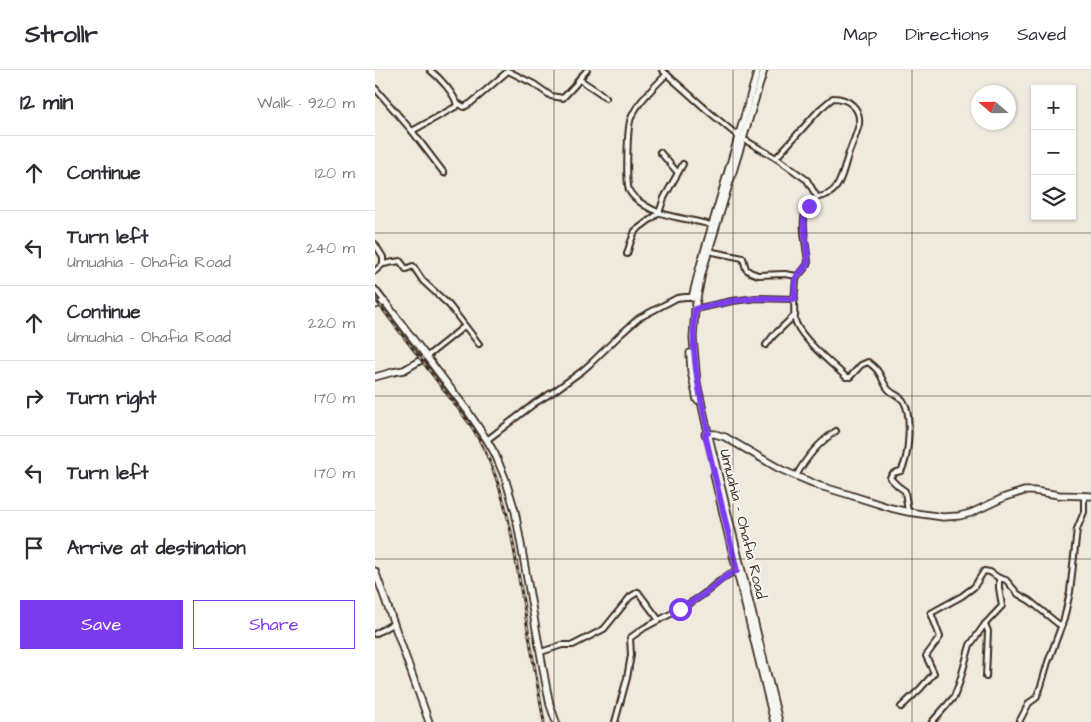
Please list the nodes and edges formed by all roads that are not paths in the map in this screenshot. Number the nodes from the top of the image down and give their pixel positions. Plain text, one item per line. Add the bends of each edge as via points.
1 (430, 70) edge
2 (587, 70) edge
3 (758, 70) edge
4 (764, 70) edge
5 (507, 71) edge
6 (664, 71) edge
7 (579, 79) junction
8 (375, 88) edge
9 (606, 98) dead end
10 (456, 102) junction
11 (412, 131) junction
12 (741, 137) junction
13 (660, 152) dead end
14 (776, 158) junction
15 (683, 164) dead end
16 (679, 172) junction
17 (444, 173) dead end
18 (817, 197) junction
19 (659, 212) junction
20 (711, 225) junction
21 (375, 244) edge
22 (708, 252) junction
23 (627, 254) dead end
24 (383, 264) junction
25 (375, 271) edge
26 (797, 276) junction
27 (375, 289) edge
28 (693, 297) junction
29 (795, 299) junction
30 (385, 302) junction
31 (375, 305) edge
32 (695, 309) junction
33 (795, 315) junction
34 (465, 326) junction
35 (479, 344) dead end
36 (766, 345) dead end
37 (424, 358) junction
38 (375, 378) edge
39 (836, 431) dead end
40 (706, 434) junction
41 (487, 440) junction
42 (796, 476) junction
43 (1088, 496) edge
44 (908, 512) junction
45 (375, 571) edge
46 (737, 571) junction
47 (999, 578) junction
48 (659, 620) junction
49 (393, 623) junction
50 (985, 624) junction
51 (1062, 626) junction
52 (375, 634) edge
53 (541, 652) junction
54 (985, 676) dead end
55 (901, 707) dead end
56 (429, 722) edge
57 (556, 722) edge
58 (615, 722) edge
59 (774, 722) edge
60 (779, 722) edge
61 (932, 722) edge
62 (1019, 722) edge

1 - 10 street
2 - 7 street
3 - 12 main road, Umuahia - Ohafia Road
4 - 12 main road, Umuahia - Ohafia Road
5 - 7 street via 551,96 563,98
5 - 10 street via 471,103 465,106
6 - 12 street
6 - 19 street via 629,124 629,189 646,206
7 - 9 street
8 - 11 street
10 - 11 street via 457,106
11 - 17 street
12 - 14 street
12 - 20 main road, Umuahia - Ohafia Road
12 - 22 main road, Umuahia - Ohafia Road
13 - 16 street
14 - 18 street via 807,180
14 - 18 street via 833,98 852,104 859,122 840,182 828,194
15 - 16 street
16 - 19 street
18 - 26 street via 805,214 807,267
19 - 20 street
19 - 23 street via 635,231
20 - 28 main road, Umuahia - Ohafia Road
21 - 24 street via 383,257
22 - 26 street via 743,258 750,272
22 - 32 main road, Umuahia - Ohafia Road
24 - 25 street
24 - 34 street via 400,261 406,269 413,266
26 - 29 street
27 - 30 street
28 - 40 main road, Umuahia - Ohafia Road via 691,371
28 - 41 street via 677,298 639,318 582,371
29 - 32 street via 757,298
29 - 33 street
30 - 31 main road
30 - 37 main road
32 - 40 main road, Umuahia - Ohafia Road via 695,368
33 - 36 street
33 - 44 street via 795,322 803,334 847,376 869,362 879,372 887,389 905,402 908,413 906,459 901,470 893,473 891,478 905,491
34 - 35 street
34 - 37 street
37 - 38 main road via 405,370
37 - 41 main road
39 - 42 street via 812,452
40 - 42 main road via 725,436
40 - 46 main road, Umuahia - Ohafia Road
40 - 60 main road, Umuahia - Ohafia Road
41 - 53 main road via 505,478 515,511
42 - 44 main road
43 - 44 main road via 1024,491 959,516
43 - 51 street via 1077,529 1070,592
45 - 49 main road
46 - 48 street
46 - 59 main road, Umuahia - Ohafia Road
47 - 50 street via 1002,606
47 - 51 street via 1006,580 1017,594
47 - 55 street via 984,571 962,596 931,612 941,637 926,656 935,673
48 - 53 street via 638,592 604,629 573,645
48 - 58 street via 630,638 627,678
49 - 52 street
49 - 56 main road
50 - 54 street via 988,631
50 - 61 street via 969,645 954,696
51 - 62 street via 1036,698 1029,703
53 - 57 main road

